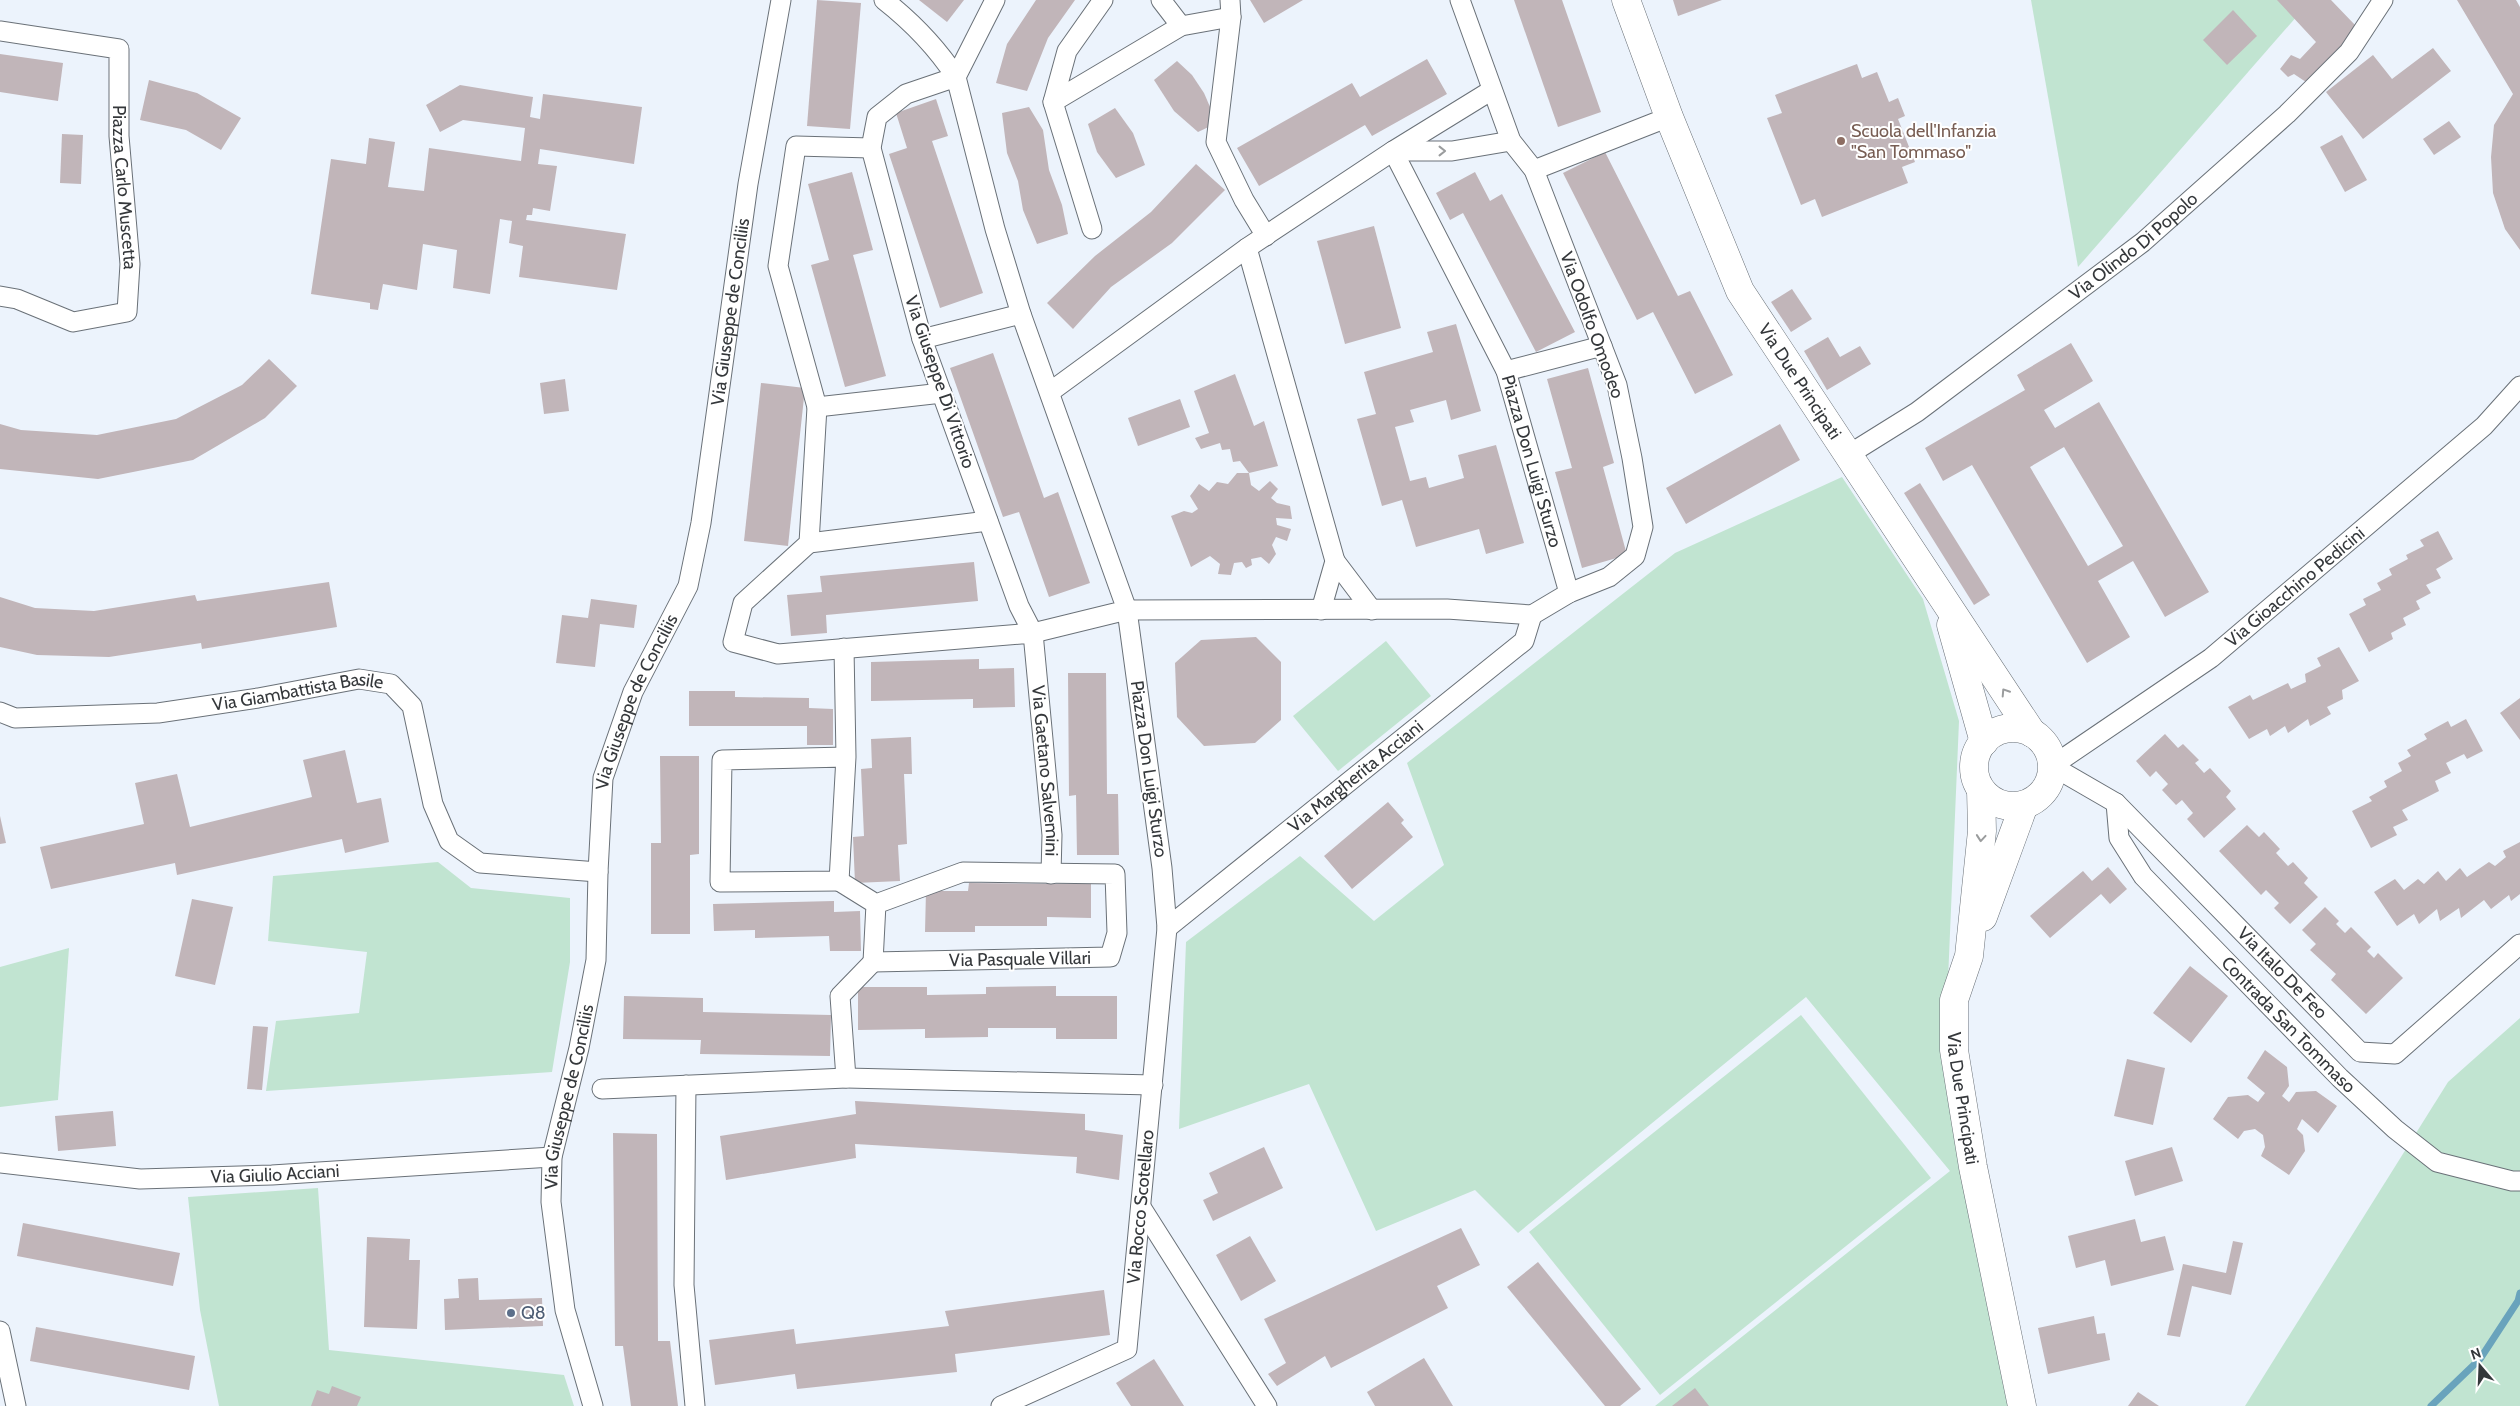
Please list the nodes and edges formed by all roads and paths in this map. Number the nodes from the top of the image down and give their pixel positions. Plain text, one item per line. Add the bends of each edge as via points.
1 (781, 0) edge
2 (884, 0) edge
3 (995, 0) edge
4 (1103, 0) edge
5 (1161, 0) edge
6 (1460, 0) edge
7 (1626, 0) edge
8 (2383, 0) edge
9 (1231, 9) edge
10 (1181, 26) junction
11 (0, 31) edge
12 (956, 77) junction
13 (1492, 90) junction
14 (1054, 102) junction
15 (1669, 118) junction
16 (1511, 141) junction
17 (871, 148) junction
18 (1393, 151) junction
19 (1534, 170) junction
20 (1092, 229) dead end
21 (1266, 236) junction
22 (1247, 248) junction
23 (0, 296) edge
24 (1021, 314) junction
25 (922, 339) junction
26 (1602, 346) junction
27 (1506, 371) junction
28 (2520, 386) edge
29 (1050, 392) junction
30 (942, 393) junction
31 (816, 407) junction
32 (1848, 455) junction
33 (988, 521) junction
34 (809, 543) junction
35 (1335, 561) junction
36 (1569, 593) junction
37 (1944, 599) junction
38 (1127, 610) junction
39 (1321, 610) junction
40 (1372, 610) junction
41 (1532, 615) junction
42 (1033, 633) junction
43 (844, 648) junction
44 (0, 712) edge
45 (2032, 733) junction
46 (1984, 742) junction
47 (846, 757) junction
48 (2052, 766) junction
49 (1981, 790) junction
50 (2116, 803) junction
51 (2024, 805) junction
52 (598, 872) junction
53 (1051, 874) junction
54 (839, 881) junction
55 (876, 904) junction
56 (1167, 928) junction
57 (2520, 944) edge
58 (1969, 956) junction
59 (873, 962) junction
60 (846, 1078) junction
61 (686, 1085) junction
62 (1152, 1085) junction
63 (602, 1089) dead end
64 (552, 1157) junction
65 (0, 1163) edge
66 (2520, 1181) edge
67 (1141, 1207) junction
68 (0, 1331) edge
69 (16, 1406) edge
70 (594, 1406) edge
71 (695, 1406) edge
72 (1001, 1406) edge
73 (1267, 1406) edge
74 (2022, 1406) edge

1 - 52 street, Via Giuseppe de Conciliis via 748,184 701,523 688,586 633,692 603,778
2 - 12 street via 937,51
3 - 12 street
4 - 14 street via 1067,51
5 - 10 street
6 - 13 street, Via Odolfo Omodeo
7 - 15 street, Via Due Principati
8 - 32 street, Via Olindo Di Popolo via 2349,52 2287,114 2143,242 1917,412
9 - 10 street
9 - 21 street via 1216,142 1244,200
10 - 14 street
11 - 23 street, Piazza Carlo Muscetta via 119,49 119,136 130,264 127,312 73,322 16,299
12 - 17 street, Via Giuseppe Di Vittorio via 906,94 877,118
12 - 24 street via 995,229
13 - 16 street, Via Odolfo Omodeo
13 - 18 street
14 - 20 street
15 - 19 street
15 - 32 street, Via Due Principati via 1740,291
18 -> 16 street via 1452,150
16 - 19 street, Via Odolfo Omodeo
17 - 25 street, Via Giuseppe Di Vittorio
17 - 31 street via 796,146 778,266
18 - 21 street
18 - 27 street, Piazza Don Luigi Sturzo
19 - 26 street, Via Odolfo Omodeo
21 - 22 street
22 - 29 street
22 - 35 street
24 - 25 street
24 - 29 street
25 - 30 street, Via Giuseppe Di Vittorio
26 - 27 street
26 - 36 street, Via Odolfo Omodeo via 1617,385 1642,527 1635,556 1609,577
27 - 36 street, Piazza Don Luigi Sturzo
28 - 48 street, Via Gioacchino Pedicini via 2484,426 2211,658
29 - 38 street, Piazza Don Luigi Sturzo
30 - 31 street
30 - 33 street, Via Giuseppe Di Vittorio
31 - 34 street
32 - 37 street, Via Due Principati
33 - 34 street
33 - 42 street, Via Giuseppe Di Vittorio via 1019,606
34 - 43 street via 743,603 733,642 778,654
35 - 39 street
35 - 40 street
36 - 41 street
45 -> 37 street, Via Due Principati
37 - 46 street
38 - 39 street
38 - 42 street
38 - 56 street, Piazza Don Luigi Sturzo via 1162,868
39 - 40 street
40 - 41 street via 1446,609
41 - 56 street, Via Margherita Acciani via 1524,641
42 - 43 street
42 - 53 street, Via Gaetano Salvemini via 1052,834
43 - 47 street
44 - 52 street, Via Giambattista Basile via 15,718 158,713 359,679 391,684 412,706 433,804 449,841 480,864
45 - 46 street via 2007,729 1994,733
45 - 48 street via 2050,753
46 - 49 street via 1974,764
47 - 54 street
47 - 54 street via 722,760 720,882
48 - 50 street, Via Italo De Feo
48 - 51 street via 2047,788 2038,798
49 - 51 street via 1998,803
49 -> 58 street, Via Due Principati via 1982,831
50 - 57 street, Via Italo De Feo via 2360,1052 2395,1054
50 - 66 street, Contrada San Tommaso via 2119,838 2143,876 2347,1085 2437,1162
51 - 58 street
52 - 64 street, Via Giuseppe de Conciliis via 596,960 579,1048
53 - 55 street, Via Gaetano Salvemini via 963,872
53 - 59 street, Via Pasquale Villari via 1115,874 1117,933 1110,957
54 - 55 street
55 - 59 street
56 - 62 street, Via Rocco Scotellaro
58 - 74 street, Via Due Principati via 1954,1000 1954,1050
59 - 60 street via 840,996
60 - 61 street
60 - 62 street
61 - 63 street
61 - 71 street via 684,1285
62 - 67 street, Via Rocco Scotellaro
64 - 65 street, Via Giulio Acciani via 272,1176 140,1179
64 - 70 street, Via Giuseppe de Conciliis via 551,1202 565,1310
67 - 72 street, Via Rocco Scotellaro via 1127,1349
67 - 73 street
68 - 69 street

